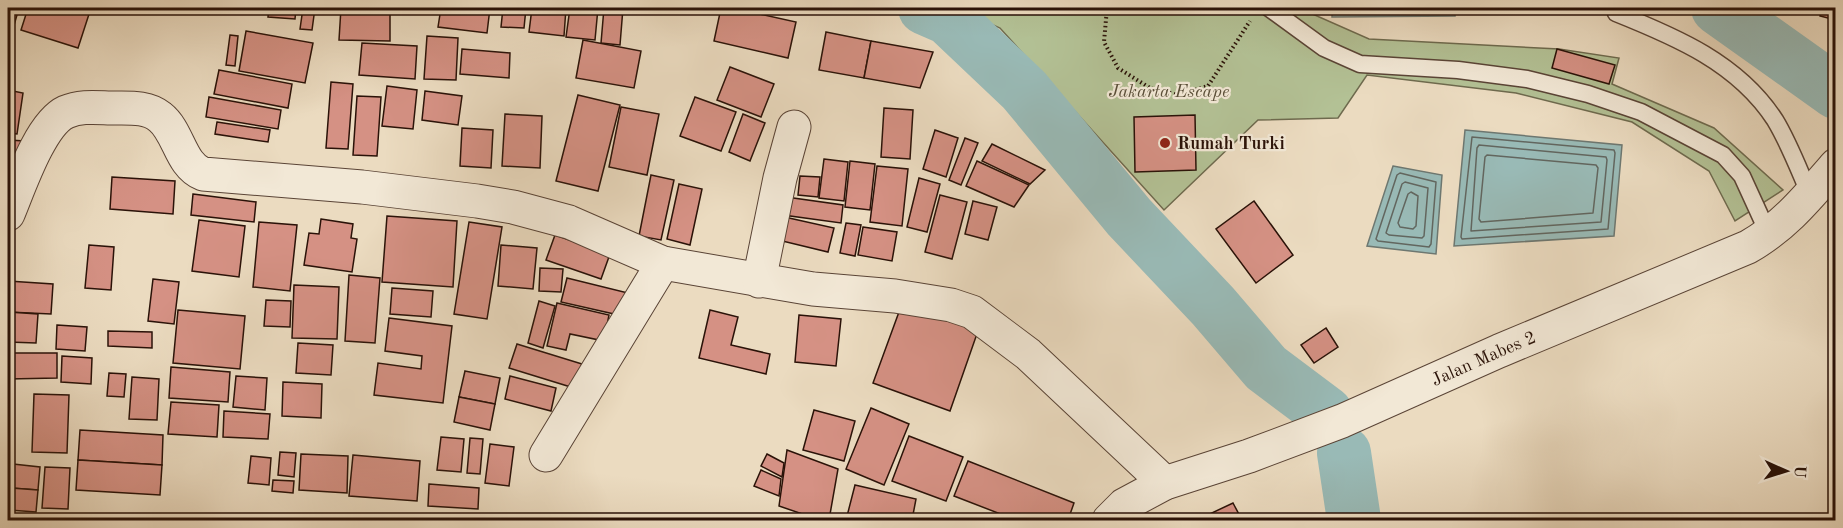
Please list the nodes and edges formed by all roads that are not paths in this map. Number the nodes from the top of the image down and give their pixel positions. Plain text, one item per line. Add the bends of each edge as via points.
1 (1269, 8) edge
2 (1616, 13) dead end
3 (794, 127) dead end
4 (1836, 165) edge
5 (1810, 195) junction
6 (8, 214) edge
7 (1769, 235) junction
8 (663, 263) junction
9 (759, 281) junction
10 (546, 455) dead end
11 (1165, 483) junction
12 (1109, 520) edge

1 - 7 lane via 1324,48 1360,64 1527,79 1641,112 1723,155 1742,176
2 - 5 lane via 1708,55 1758,97 1775,121
3 - 9 street
4 - 5 street, Jalan Mabes 2
5 - 7 street, Jalan Mabes 2
6 - 8 street via 48,127 65,113 83,107 137,108 162,118 195,171 203,174 362,187 513,207 585,228
7 - 11 street, Jalan Mabes 2 via 1748,248 1342,421
8 - 9 street
8 - 10 street
9 - 11 street via 951,304 972,312 1028,354
11 - 12 street, Jalan Mabes 2 via 1124,505

